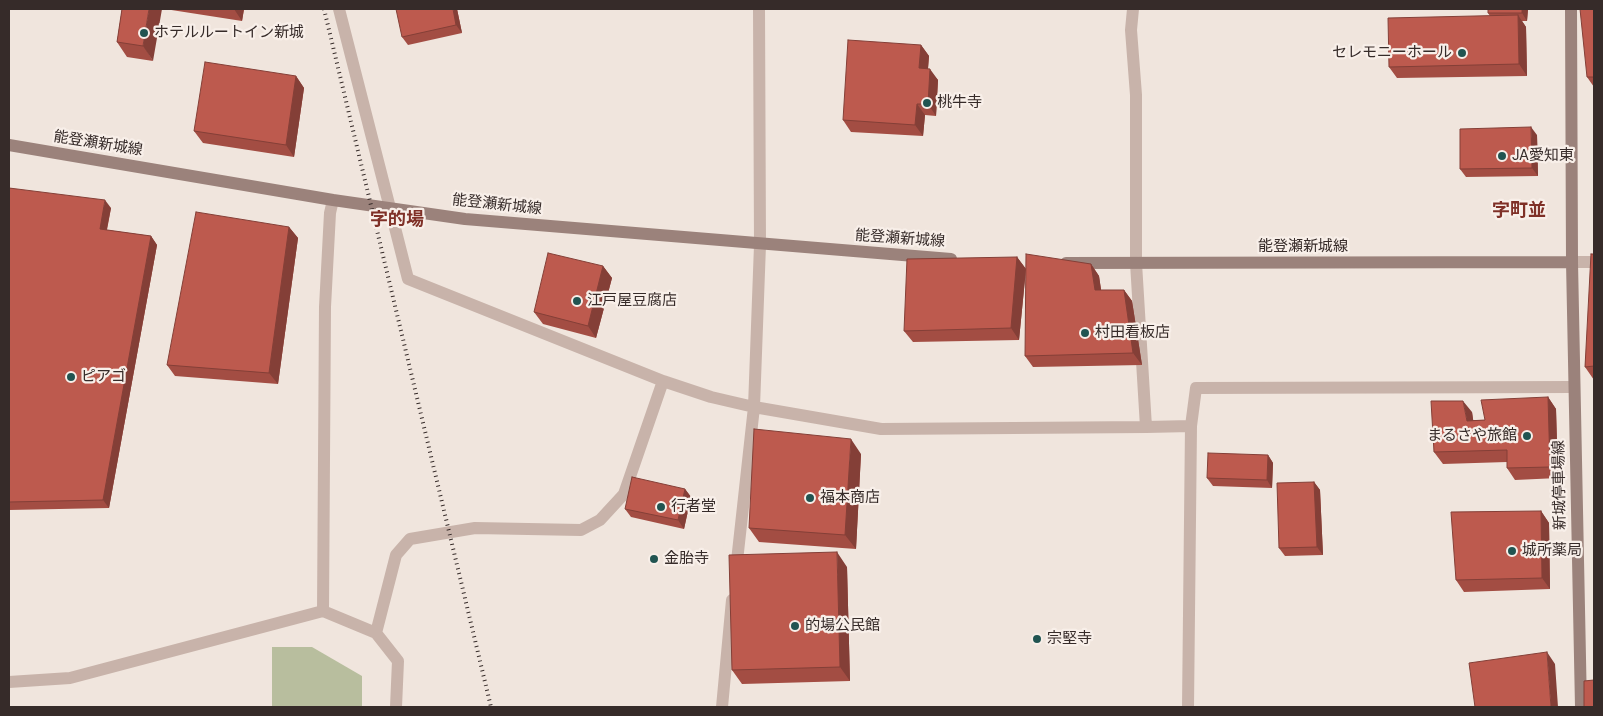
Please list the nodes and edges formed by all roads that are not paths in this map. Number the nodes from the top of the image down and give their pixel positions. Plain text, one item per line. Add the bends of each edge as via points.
1 (339, 9) edge
2 (759, 9) edge
3 (1133, 9) edge
4 (1571, 9) edge
5 (9, 145) edge
6 (333, 200) junction
7 (390, 208) junction
8 (760, 245) junction
9 (962, 260) edge
10 (1572, 262) junction
11 (1594, 262) edge
12 (1049, 263) edge
13 (1136, 264) junction
14 (663, 380) junction
15 (1574, 387) junction
16 (754, 408) junction
17 (1191, 426) junction
18 (1146, 427) junction
19 (323, 611) junction
20 (376, 633) junction
21 (9, 682) edge
22 (396, 707) edge
23 (722, 707) edge
24 (1188, 707) edge
25 (1581, 707) edge

1 - 7 street
2 - 8 street
3 - 13 street via 1130,30 1136,95
4 - 10 main road
5 - 6 main road, 能登瀬新城線
6 - 7 main road, 能登瀬新城線
6 - 19 street via 324,307
7 - 8 main road, 能登瀬新城線 via 465,219
7 - 14 street via 408,279
8 - 9 main road, 能登瀬新城線
8 - 16 street
10 - 11 street
10 - 13 main road, 能登瀬新城線
10 - 15 main road, 新城停車場線
12 - 13 main road, 能登瀬新城線
13 - 18 street
14 - 16 street
14 - 20 street via 624,494 600,520 581,530 475,528 410,539 396,555
15 - 17 street via 1196,388
15 - 25 main road, 新城停車場線
16 - 18 street via 881,429
16 - 23 street
17 - 18 street
17 - 24 street
19 - 20 street
19 - 21 street via 70,678
20 - 22 street via 398,660

